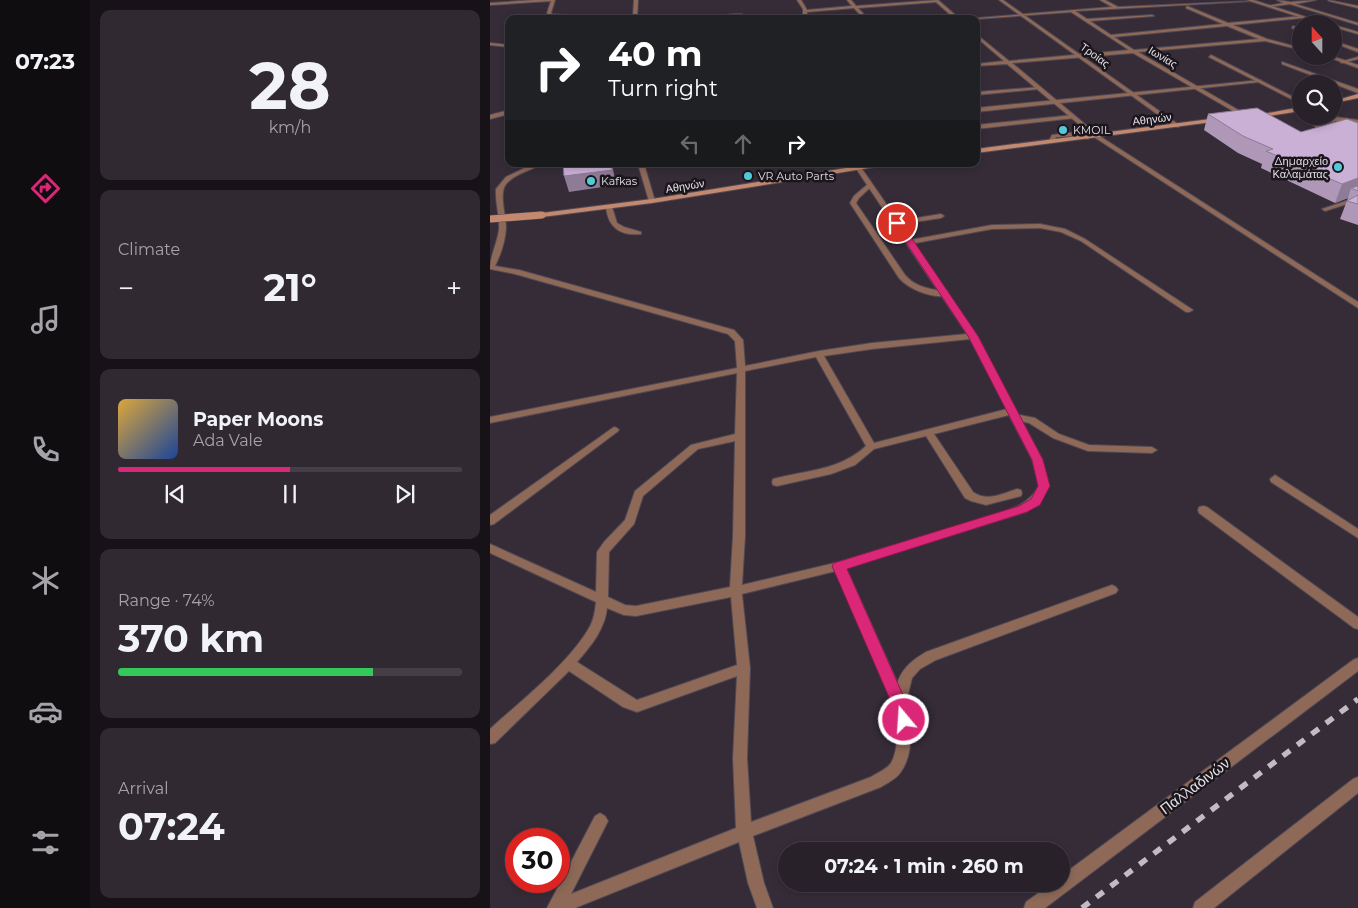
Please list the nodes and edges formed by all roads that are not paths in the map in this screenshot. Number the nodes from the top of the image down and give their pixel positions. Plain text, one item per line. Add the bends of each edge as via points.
1 (552, 0) edge
2 (636, 0) edge
3 (799, 0) edge
4 (849, 0) edge
5 (936, 0) edge
6 (1001, 0) edge
7 (1102, 0) edge
8 (1279, 0) edge
9 (1314, 0) edge
10 (1330, 0) edge
11 (1251, 1) edge
12 (1290, 3) junction
13 (490, 4) edge
14 (1184, 6) junction
15 (1269, 6) junction
16 (855, 7) junction
17 (1358, 7) edge
18 (1118, 9) junction
19 (804, 11) junction
20 (1072, 11) junction
21 (1021, 14) junction
22 (551, 15) edge
23 (635, 15) edge
24 (804, 15) edge
25 (862, 15) edge
26 (953, 15) edge
27 (1296, 15) edge
28 (1326, 15) edge
29 (1349, 15) dead end
30 (1152, 16) dead end
31 (1342, 16) edge
32 (980, 18) edge
33 (1292, 18) edge
34 (1088, 20) junction
35 (1342, 20) edge
36 (1228, 24) junction
37 (1358, 24) edge
38 (1342, 28) edge
39 (1358, 33) edge
40 (1110, 36) junction
41 (1266, 40) junction
42 (980, 41) edge
43 (490, 44) edge
44 (1342, 45) edge
45 (505, 46) edge
46 (1292, 47) edge
47 (505, 50) edge
48 (493, 51) dead end
49 (1133, 51) junction
50 (1358, 51) edge
51 (1079, 56) junction
52 (1211, 56) dead end
53 (1358, 58) edge
54 (1008, 62) junction
55 (1342, 62) joint
56 (1284, 63) dead end
57 (980, 65) edge
58 (1358, 67) edge
59 (1258, 81) junction
60 (1039, 88) junction
61 (1194, 88) junction
62 (1358, 91) edge
63 (980, 94) edge
64 (1133, 94) junction
65 (1358, 96) edge
66 (1292, 98) edge
67 (1342, 100) edge
68 (1056, 102) junction
69 (980, 110) edge
70 (1292, 110) edge
71 (505, 114) edge
72 (490, 117) edge
73 (1074, 117) junction
74 (1246, 117) junction
75 (1236, 118) edge
76 (1226, 120) edge
77 (1342, 121) edge
78 (1358, 122) edge
79 (1178, 126) junction
80 (980, 128) edge
81 (1096, 136) junction
82 (980, 150) edge
83 (531, 167) edge
84 (642, 167) edge
85 (858, 167) joint
86 (870, 185) junction
87 (1358, 196) edge
88 (652, 201) junction
89 (609, 208) junction
90 (1325, 209) dead end
91 (941, 216) dead end
92 (490, 218) edge
93 (897, 223) junction
94 (638, 233) dead end
95 (910, 242) junction
96 (490, 267) edge
97 (945, 294) junction
98 (1357, 304) edge
99 (1189, 310) dead end
100 (973, 336) junction
101 (820, 354) junction
102 (741, 369) junction
103 (1014, 414) junction
104 (490, 420) edge
105 (614, 430) dead end
106 (928, 432) junction
107 (741, 436) junction
108 (871, 447) junction
109 (1152, 450) dead end
110 (1275, 479) dead end
111 (777, 482) dead end
112 (1017, 492) dead end
113 (1203, 510) dead end
114 (490, 521) edge
115 (1358, 534) edge
116 (490, 548) edge
117 (839, 566) junction
118 (1112, 590) dead end
119 (736, 591) junction
120 (601, 598) junction
121 (1358, 624) edge
122 (568, 663) junction
123 (1358, 664) edge
124 (744, 668) junction
125 (900, 704) junction
126 (490, 738) edge
127 (1358, 784) edge
128 (600, 821) dead end
129 (744, 832) junction
130 (555, 908) edge
131 (765, 908) edge
132 (1032, 908) edge
133 (1201, 908) edge

1 - 13 street
1 - 22 street
2 - 23 street
3 - 19 street
4 - 16 street
5 - 16 street
5 - 26 street
6 - 21 street, Τροίας
7 - 18 street
8 - 12 street
9 - 12 street
10 - 17 street
11 - 14 street
11 - 15 street
12 - 15 street
12 - 28 street
14 - 18 street
14 - 36 street
15 - 27 street
16 - 19 street
16 - 25 street
18 - 20 street
19 - 24 street
20 - 21 street
20 - 34 street, Ιωνίας
21 - 32 street
21 - 51 street, Τροίας
29 - 31 street
30 - 34 street
33 - 36 street
34 - 40 street, Ιωνίας
35 - 37 street
36 - 40 street
36 - 41 street
38 - 39 street
40 - 49 street, Ιωνίας
41 - 46 street
41 - 49 street
42 - 54 street
43 - 45 street
44 - 50 street
47 - 48 street
49 - 51 street
49 - 61 street, Ιωνίας
51 - 54 street
51 - 64 street, Τροίας
52 - 59 street
53 - 55 street
54 - 57 street
54 - 60 street
55 - 58 street
56 - 62 street
59 - 61 street
59 - 66 street
60 - 63 street
60 - 68 street
61 - 64 street
61 - 74 street, Ιωνίας
64 - 68 street
64 - 79 street, Τροίας
65 - 67 main road
68 - 69 street
68 - 73 street
70 - 74 main road
71 - 72 street
73 - 80 street
73 - 81 street
74 - 75 main road
76 - 79 main road, Αθηνών
77 - 78 street
79 - 81 main road, Αθηνών
81 - 82 main road, Αθηνών
81 - 98 street
83 - 96 street via 511,176 500,188 502,234
84 - 88 street
85 - 86 street
85 - 88 main road, Αθηνών
86 - 93 street
86 - 97 street via 853,202 902,276 915,287
87 - 90 street
88 - 89 main road, Αθηνών
89 - 92 main road, Αθηνών, bridge
89 - 94 street via 613,225
91 - 93 street
93 - 95 street
95 - 97 street
95 - 99 street via 992,228 1040,226 1063,230
96 - 102 street via 730,332 739,340
97 - 100 street
100 - 101 street
100 - 103 street
101 - 102 street
101 - 108 street
102 - 104 street
102 - 107 street
103 - 106 street
103 - 109 street via 1088,448
103 - 117 street via 1037,460 1044,486 1036,502 1002,517
105 - 114 street
106 - 108 street
106 - 112 street via 975,500 984,502
107 - 119 street
107 - 120 street via 694,447 639,494 629,523 603,552
108 - 111 street via 863,457 830,471
110 - 115 street
113 - 121 street
116 - 120 street
117 - 119 street
117 - 125 street
118 - 125 street via 911,666 903,681
119 - 120 street via 636,611 624,610
119 - 124 street
120 - 122 street via 600,615 590,639
122 - 124 street via 637,706
122 - 126 street
123 - 132 street, Παλλαδινών
124 - 129 street via 740,758
125 - 129 street via 904,735 894,770 876,782
127 - 133 street
128 - 130 street
129 - 130 street
129 - 131 street

